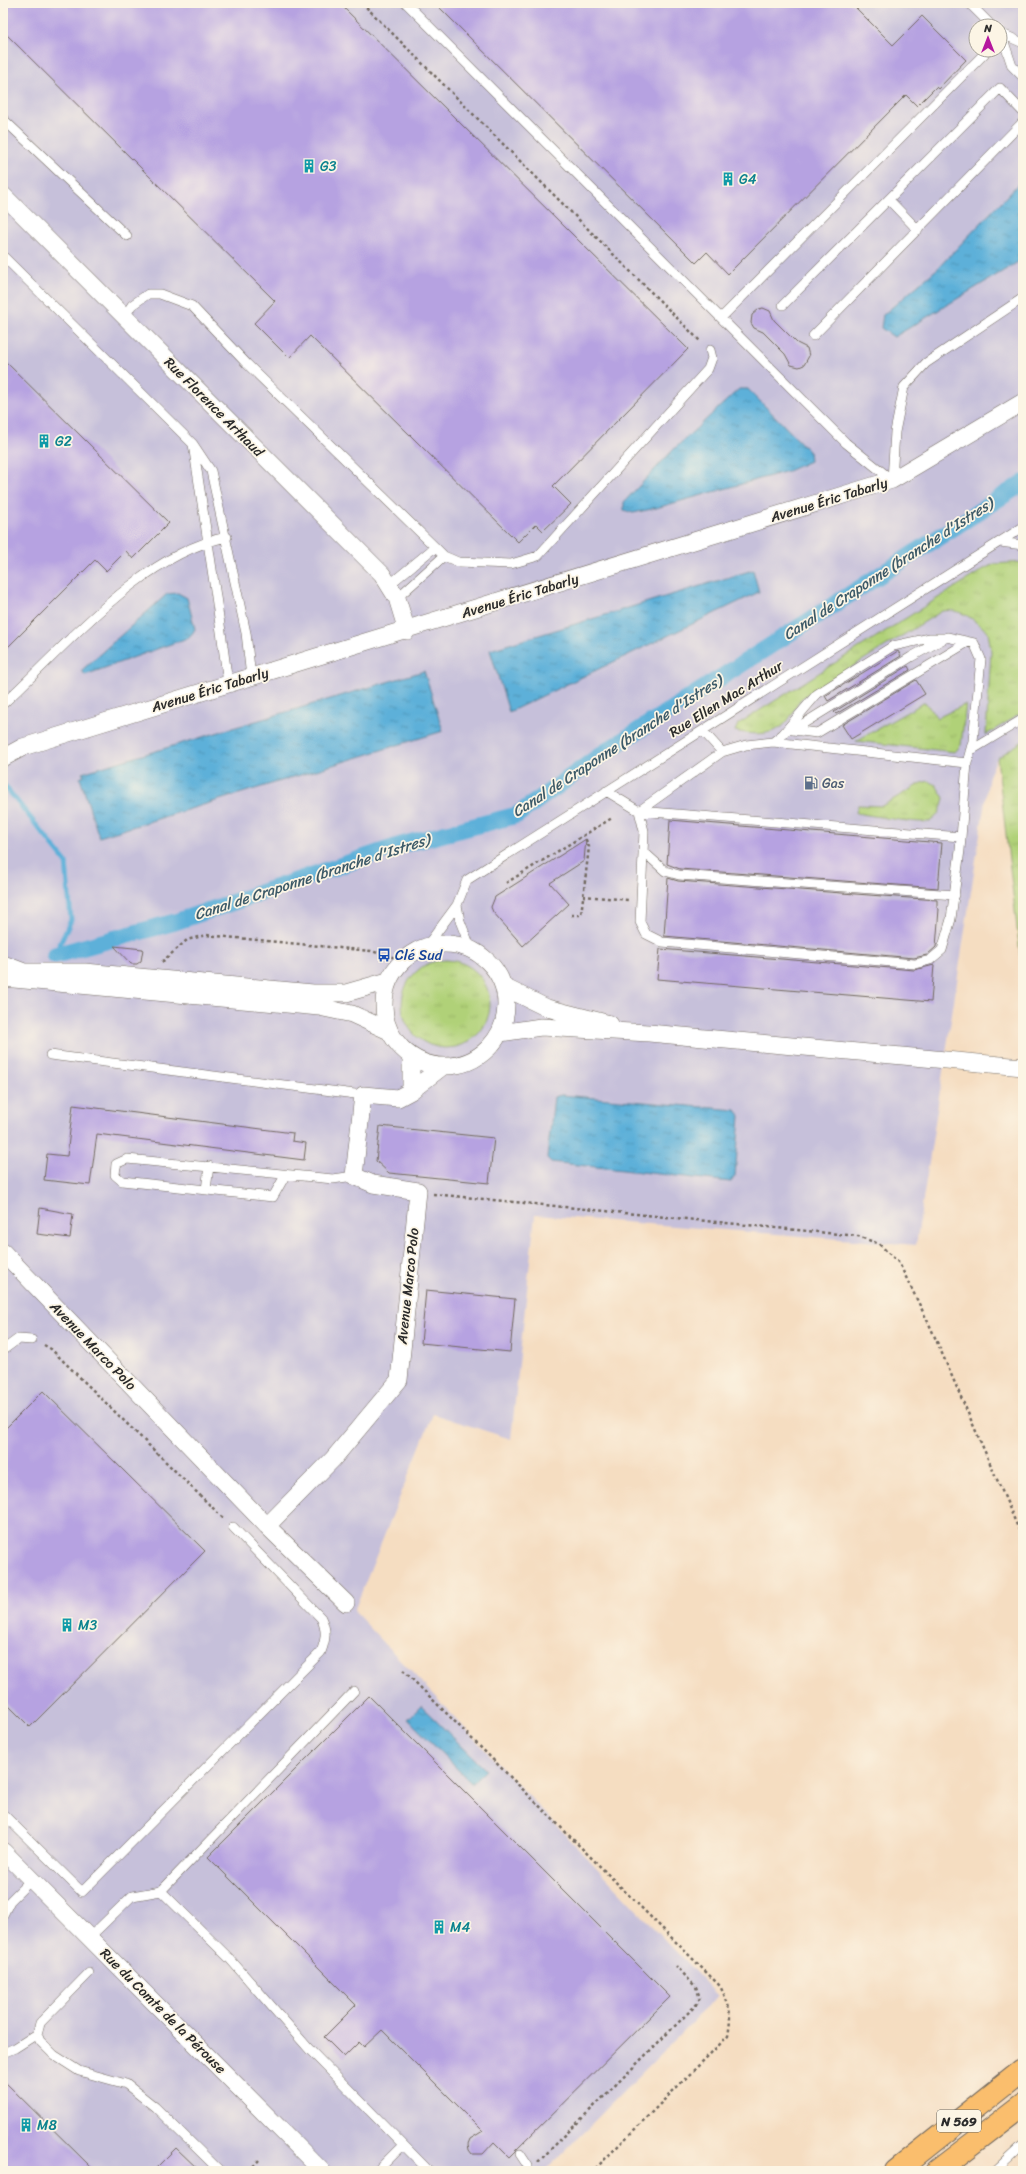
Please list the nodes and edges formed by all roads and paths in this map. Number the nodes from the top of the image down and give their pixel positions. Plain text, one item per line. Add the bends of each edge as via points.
1 (362, 3) edge
2 (406, 3) edge
3 (969, 3) edge
4 (984, 18) edge
5 (1008, 38) edge
6 (1023, 43) edge
7 (1008, 55) edge
8 (980, 58) edge
9 (1023, 77) edge
10 (1023, 112) edge
11 (3, 119) edge
12 (1023, 122) edge
13 (3, 195) edge
14 (889, 200) junction
15 (918, 230) junction
16 (127, 236) dead end
17 (3, 256) edge
18 (1023, 298) edge
19 (783, 305) dead end
20 (124, 316) junction
21 (721, 318) junction
22 (813, 336) dead end
23 (710, 350) joint
24 (1023, 402) edge
25 (193, 444) junction
26 (892, 480) junction
27 (1023, 527) edge
28 (227, 537) junction
29 (207, 541) junction
30 (1000, 542) junction
31 (1023, 545) edge
32 (435, 547) junction
33 (444, 556) junction
34 (393, 592) junction
35 (406, 631) junction
36 (947, 637) junction
37 (968, 642) junction
38 (251, 677) junction
39 (228, 684) junction
40 (3, 704) edge
41 (1023, 718) edge
42 (790, 730) junction
43 (703, 731) junction
44 (773, 742) junction
45 (970, 751) junction
46 (722, 752) junction
47 (3, 758) edge
48 (967, 763) junction
49 (606, 791) junction
50 (639, 811) junction
51 (612, 818) dead end
52 (584, 835) junction
53 (961, 837) junction
54 (644, 852) junction
55 (506, 883) dead end
56 (955, 895) junction
57 (584, 896) junction
58 (641, 901) junction
59 (457, 905) junction
60 (571, 915) dead end
61 (426, 947) junction
62 (471, 949) junction
63 (403, 960) junction
64 (3, 964) edge
65 (146, 977) junction
66 (3, 978) edge
67 (388, 981) junction
68 (504, 987) junction
69 (389, 1031) junction
70 (500, 1033) junction
71 (649, 1033) junction
72 (50, 1055) dead end
73 (411, 1057) junction
74 (442, 1067) junction
75 (1023, 1067) edge
76 (411, 1091) junction
77 (363, 1096) junction
78 (209, 1166) junction
79 (286, 1174) junction
80 (354, 1176) junction
81 (206, 1190) junction
82 (438, 1194) dead end
83 (3, 1252) edge
84 (32, 1340) joint
85 (3, 1350) edge
86 (267, 1526) junction
87 (233, 1528) joint
88 (1023, 1539) edge
89 (346, 1603) dead end
90 (403, 1670) dead end
91 (354, 1691) dead end
92 (3, 1814) edge
93 (3, 1851) edge
94 (32, 1879) junction
95 (161, 1891) junction
96 (6, 1903) edge
97 (3, 1915) edge
98 (90, 1937) junction
99 (676, 1966) dead end
100 (89, 1973) dead end
101 (37, 2034) junction
102 (3, 2053) edge
103 (1023, 2070) edge
104 (1023, 2105) edge
105 (1023, 2145) edge
106 (403, 2146) junction
107 (520, 2154) dead end
108 (259, 2160) dead end
109 (531, 2168) edge
110 (220, 2171) edge
111 (249, 2171) edge
112 (322, 2171) edge
113 (377, 2171) edge
114 (429, 2171) edge
115 (593, 2171) edge
116 (896, 2171) edge
117 (937, 2171) edge
118 (995, 2171) edge

1 - 23 path
2 - 21 lane
3 - 4 lane
5 - 6 lane
7 - 9 lane via 1012,66
8 - 21 lane
10 - 14 lane via 1000,88
11 - 16 lane
12 - 15 lane
13 - 20 street, Rue Florence Arthaud
14 - 15 lane
14 - 19 lane
15 - 22 lane
17 - 25 lane
18 - 26 lane via 926,363 904,387 895,432
20 - 32 lane via 132,305 148,294 160,294 192,306 247,364
20 - 34 street, Rue Florence Arthaud via 382,574
21 - 26 lane via 846,443
23 - 33 lane via 712,358 708,369 538,556 511,564 458,562
24 - 26 street, Avenue Éric Tabarly
25 - 28 lane via 211,471
25 - 29 lane
26 - 35 street, Avenue Éric Tabarly
27 - 30 lane, Rue Ellen Mac Arthur
28 - 29 lane
28 - 38 lane via 246,634
29 - 39 lane
29 - 40 lane via 138,580
30 - 31 lane
30 - 43 lane, Rue Ellen Mac Arthur
32 - 33 lane
32 - 34 lane
33 - 34 lane
34 - 35 street, Rue Florence Arthaud
35 - 38 street, Avenue Éric Tabarly
36 - 37 lane
36 - 42 lane
36 - 42 lane via 893,646 817,694
37 - 42 lane via 817,733
37 - 45 lane via 974,643 981,659
38 - 39 street, Avenue Éric Tabarly
39 - 47 street, Avenue Éric Tabarly via 23,747
41 - 45 lane
42 - 44 lane
43 - 46 lane
43 - 49 lane, Rue Ellen Mac Arthur
44 - 46 lane via 746,745
44 - 48 lane
45 - 48 lane
46 - 50 lane
48 - 53 lane
49 - 50 lane
49 - 59 lane, Rue Ellen Mac Arthur via 467,880
50 - 53 lane
50 - 54 lane via 644,831
51 - 52 path
52 - 55 path
52 - 57 path via 589,847
53 - 56 lane
54 - 56 lane via 665,871 679,875
54 - 58 lane
56 - 58 lane via 942,950 930,960 915,964 662,942 646,934 640,922
57 - 58 path
57 - 60 path via 582,915
59 - 61 lane, Rue Ellen Mac Arthur
59 - 62 lane
61 - 62 street via 441,944
61 - 63 street
62 - 68 street via 493,967
63 - 65 path via 370,951 206,935 187,940
63 - 67 street
64 - 65 street via 24,972 85,972
65 - 67 street via 313,993 346,993
66 - 69 street via 319,1007 352,1014
67 - 69 street via 383,998 384,1015
68 - 70 street via 505,1018
68 - 71 street via 547,1008
69 - 73 street via 398,1046
70 - 71 street via 541,1027
70 - 74 street via 490,1048 476,1059
71 - 75 street
72 - 77 lane
73 - 74 street via 426,1064
73 - 76 street
74 - 76 street
76 - 77 street via 398,1098
77 - 80 street
78 - 79 lane
78 - 81 lane
78 - 81 lane via 127,1159 116,1164 115,1175 122,1181
79 - 80 lane via 333,1179
79 - 81 lane via 273,1197
80 - 86 street, Avenue Marco Polo via 372,1184 418,1191 399,1380 333,1459
82 - 88 path via 858,1236 879,1244 899,1262 930,1326
83 - 86 street, Avenue Marco Polo
84 - 85 lane via 18,1339
84 - 87 path via 51,1349
86 - 89 street, Avenue Marco Polo
87 - 92 lane via 321,1618 326,1635 321,1652 82,1892
90 - 115 path via 720,1986 728,2002 731,2017 728,2036
91 - 95 lane
93 - 94 street, Rue du Comte de la Pérouse
94 - 96 lane
94 - 98 street, Rue du Comte de la Pérouse
95 - 98 lane via 132,1896
95 - 106 lane via 230,1960 309,2049
96 - 97 lane
98 - 112 street, Rue du Comte de la Pérouse
99 - 109 path via 696,1987 700,1998 697,2004
100 - 101 lane via 40,2023
101 - 102 lane
101 - 110 lane via 40,2041 54,2055 79,2071 126,2084 155,2107
103 - 116 highway, N 569
104 - 117 highway, N 569
105 - 118 lane
106 - 113 lane
106 - 114 lane
107 - 109 lane
108 - 111 path

